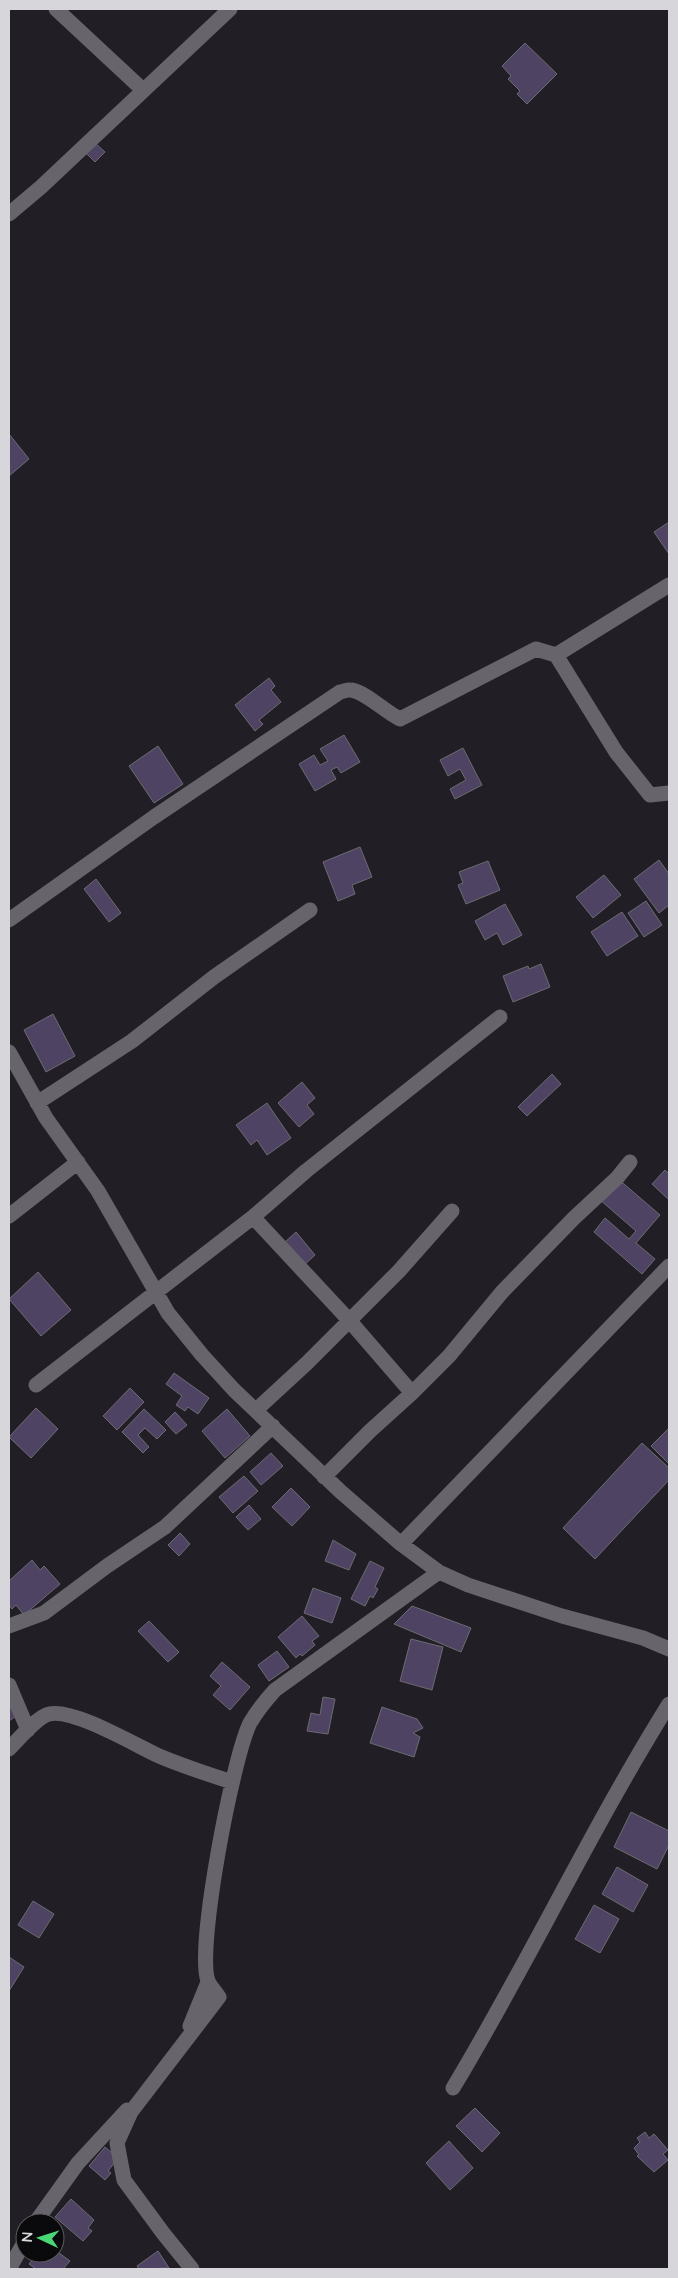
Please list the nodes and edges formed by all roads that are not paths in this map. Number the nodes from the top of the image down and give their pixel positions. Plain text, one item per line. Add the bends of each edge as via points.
1 (56, 9) edge
2 (230, 9) edge
3 (143, 90) junction
4 (10, 212) edge
5 (669, 586) edge
6 (556, 655) junction
7 (669, 793) edge
8 (310, 910) dead end
9 (9, 920) edge
10 (500, 1017) dead end
11 (9, 1052) edge
12 (37, 1103) junction
13 (78, 1162) junction
14 (630, 1162) dead end
15 (452, 1211) dead end
16 (9, 1216) edge
17 (253, 1217) junction
18 (669, 1266) edge
19 (155, 1294) junction
20 (348, 1320) junction
21 (36, 1385) dead end
22 (412, 1393) junction
23 (256, 1410) junction
24 (273, 1426) junction
25 (324, 1477) junction
26 (401, 1544) junction
27 (438, 1572) junction
28 (9, 1626) edge
29 (669, 1649) edge
30 (9, 1685) edge
31 (669, 1704) edge
32 (28, 1730) junction
33 (9, 1749) edge
34 (232, 1782) junction
35 (208, 1982) junction
36 (453, 2088) dead end
37 (42, 2213) edge
38 (192, 2269) edge

1 - 3 street
2 - 3 street
3 - 4 street via 41,187
5 - 6 street
6 - 7 street via 616,752 650,795
6 - 9 street via 536,650 400,719 351,690 340,692 154,817
8 - 12 street via 214,977 132,1042
10 - 17 street
11 - 12 street
12 - 13 street
13 - 16 street
13 - 19 street
14 - 22 street via 502,1292
15 - 20 street via 399,1271
17 - 19 street
17 - 20 street
18 - 26 street
19 - 21 street
19 - 23 street via 202,1355
20 - 22 street
20 - 23 street
22 - 25 street
23 - 24 street
24 - 25 street
24 - 28 street via 165,1527 140,1546 44,1613
25 - 26 street
26 - 27 street
27 - 29 street via 477,1588 643,1638
27 - 34 street via 275,1690 250,1724
30 - 32 street
31 - 36 street via 547,1918 495,2019
32 - 33 street
32 - 34 street via 47,1714 71,1716 160,1756
34 - 35 street via 208,1929 205,1958
35 - 37 street via 182,2041 122,2116 78,2163
35 - 38 street via 219,1996 131,2112 117,2144 124,2180

